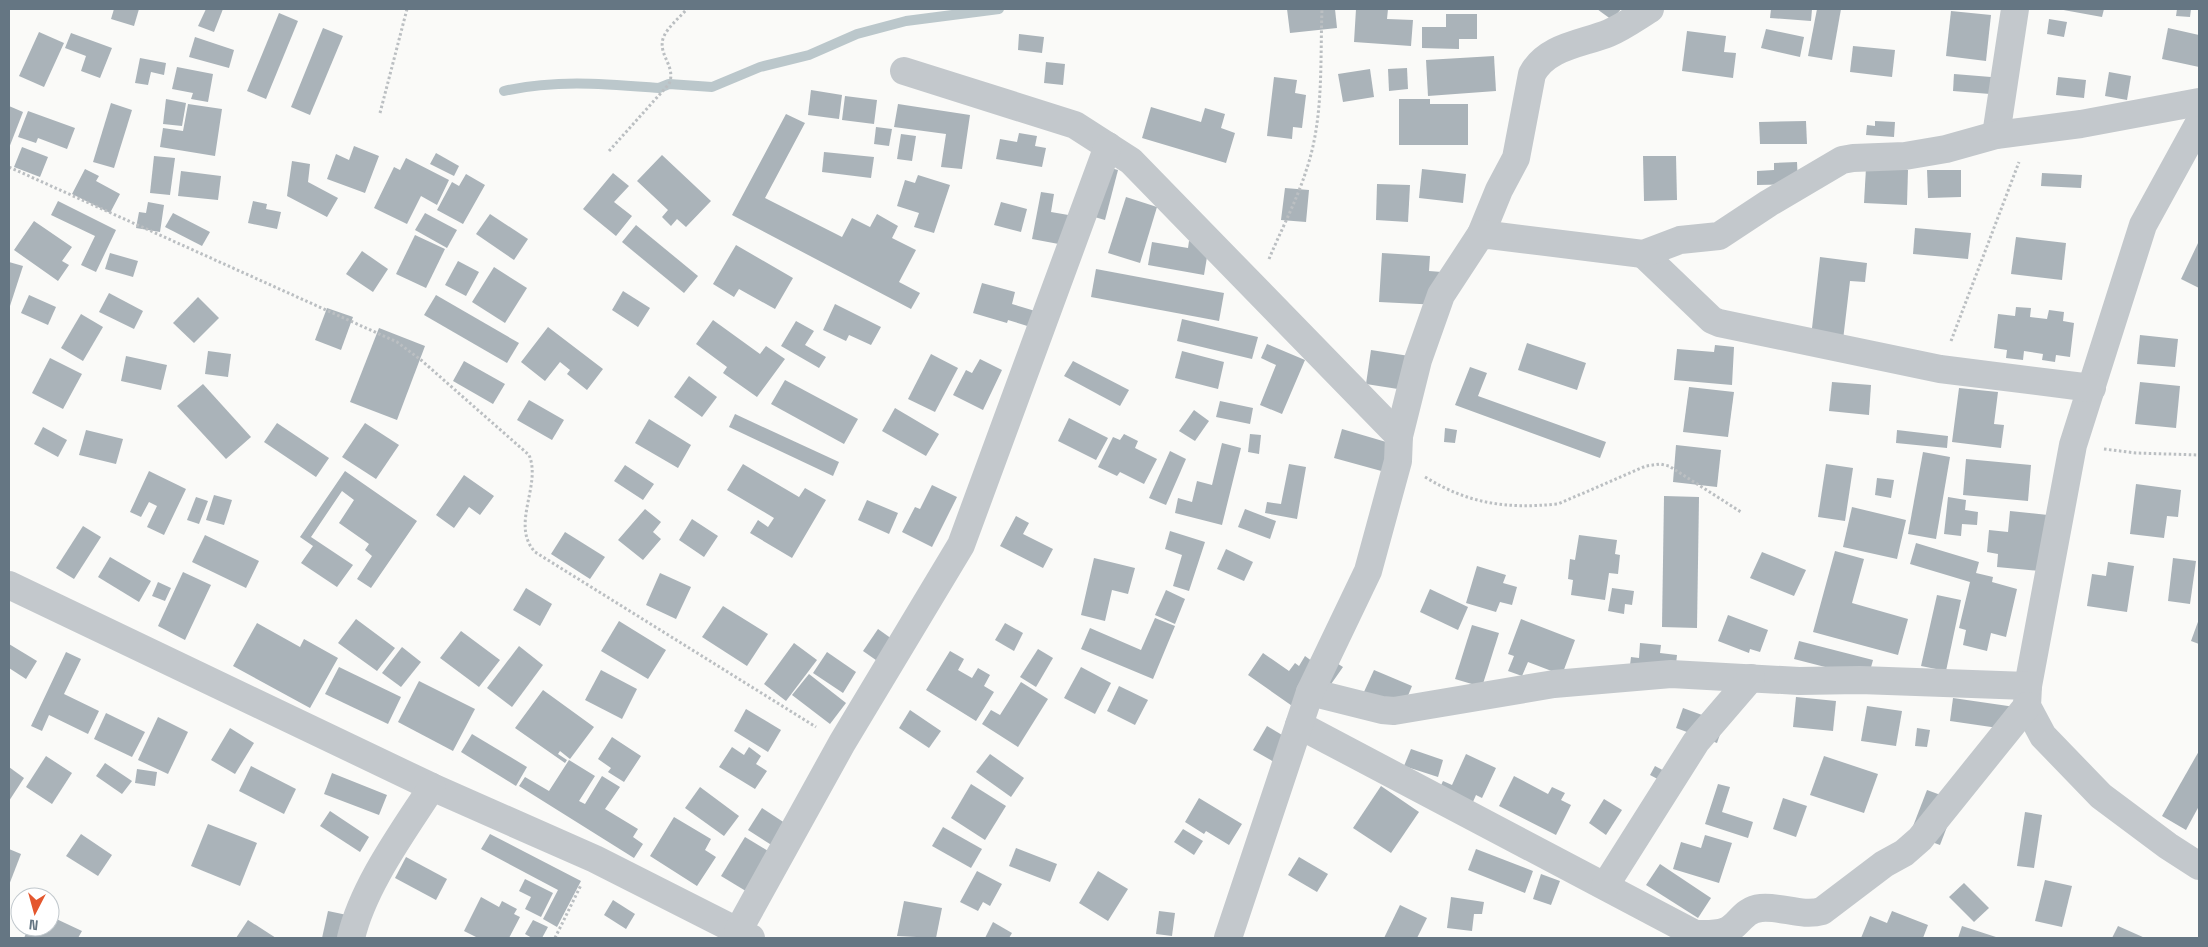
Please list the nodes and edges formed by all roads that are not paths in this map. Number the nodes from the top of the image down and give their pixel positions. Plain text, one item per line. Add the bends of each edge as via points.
1 (1650, 9) edge
2 (2015, 9) edge
3 (904, 71) dead end
4 (2199, 102) edge
5 (2199, 123) edge
6 (1996, 135) junction
7 (1108, 146) junction
8 (1481, 234) junction
9 (1643, 254) junction
10 (2092, 388) junction
11 (1399, 448) junction
12 (9, 585) edge
13 (1750, 678) junction
14 (1310, 692) junction
15 (2027, 696) junction
16 (1299, 725) junction
17 (432, 787) junction
18 (2199, 866) edge
19 (1605, 886) junction
20 (744, 935) edge
21 (351, 938) edge
22 (1228, 938) edge

1 - 8 street via 1611,32 1556,51 1537,65 1532,74 1516,158
2 - 6 street
3 - 7 street via 1075,125
4 - 6 street via 2081,124
5 - 10 street via 2143,225
6 - 9 street via 1904,156 1842,160 1720,236 1680,240
7 - 11 street via 1130,161 1256,289
7 - 20 street via 961,545 842,743
8 - 9 street
8 - 11 street via 1441,295 1418,360
9 - 10 street via 1708,316 1719,322 1940,369
10 - 15 street via 2074,445
11 - 14 street via 1364,583
12 - 17 street
13 - 14 street via 1671,674 1554,684 1394,711
13 - 15 street
13 - 19 street via 1696,742
14 - 16 street
15 - 18 street via 2043,736 2101,796
15 - 19 street via 1920,839 1822,911 1802,913 1762,908 1748,911 1727,931 1695,934
16 - 19 street
16 - 22 street
17 - 20 street via 595,859
17 - 21 street via 384,862 354,924

